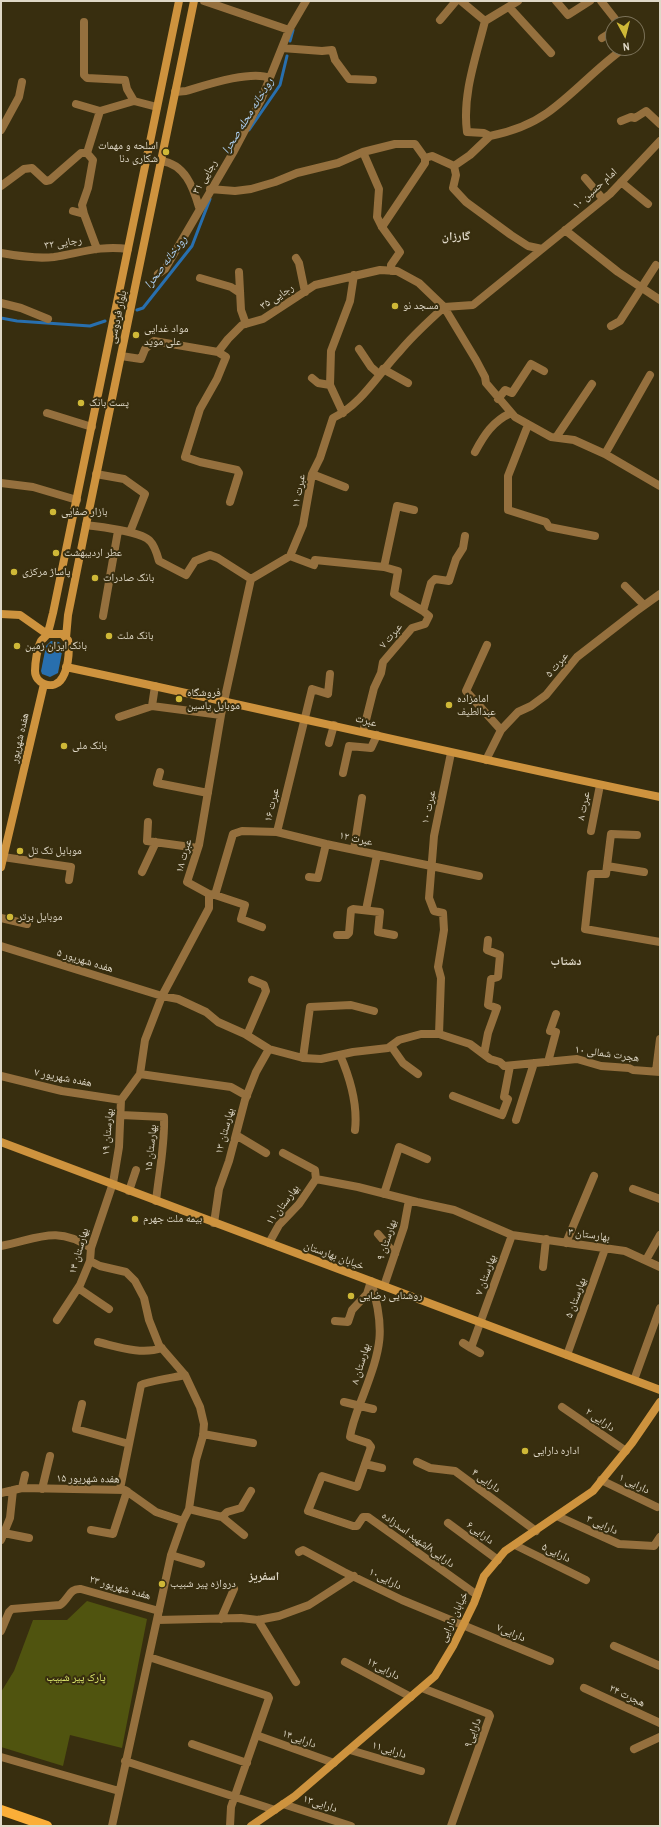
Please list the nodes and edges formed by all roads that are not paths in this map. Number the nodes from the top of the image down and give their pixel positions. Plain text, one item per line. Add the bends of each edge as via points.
1 (178, 1) edge
2 (194, 1) edge
3 (204, 1) edge
4 (306, 1) edge
5 (456, 1) edge
6 (462, 1) edge
7 (518, 1) edge
8 (556, 1) edge
9 (590, 1) edge
10 (602, 1) edge
11 (230, 5) edge
12 (509, 7) junction
13 (613, 16) edge
14 (440, 20) dead end
15 (485, 21) junction
16 (84, 22) dead end
17 (289, 30) junction
18 (605, 36) edge
19 (602, 38) dead end
20 (282, 48) junction
21 (551, 53) dead end
22 (613, 56) edge
23 (270, 78) junction
24 (373, 80) dead end
25 (22, 82) dead end
26 (175, 92) junction
27 (134, 101) junction
28 (76, 104) dead end
29 (157, 107) junction
30 (100, 111) junction
31 (621, 121) dead end
32 (660, 124) edge
33 (1, 130) edge
34 (490, 136) junction
35 (660, 141) edge
36 (363, 152) junction
37 (87, 153) junction
38 (425, 158) junction
39 (161, 161) junction
40 (454, 166) junction
41 (585, 178) dead end
42 (621, 182) junction
43 (1, 186) edge
44 (210, 189) junction
45 (603, 199) junction
46 (648, 204) dead end
47 (199, 207) junction
48 (73, 211) dead end
49 (84, 214) junction
50 (382, 227) junction
51 (565, 230) junction
52 (97, 249) junction
53 (128, 249) junction
54 (542, 250) junction
55 (1, 253) edge
56 (142, 253) junction
57 (296, 258) dead end
58 (656, 265) dead end
59 (392, 271) junction
60 (239, 272) dead end
61 (158, 274) dead end
62 (354, 275) junction
63 (200, 278) dead end
64 (642, 287) junction
65 (305, 292) junction
66 (240, 293) junction
67 (660, 300) edge
68 (1, 303) edge
69 (444, 307) junction
70 (48, 320) dead end
71 (246, 324) junction
72 (611, 326) dead end
73 (359, 350) dead end
74 (218, 352) junction
75 (121, 356) junction
76 (544, 371) dead end
77 (381, 372) junction
78 (650, 375) dead end
79 (312, 378) dead end
80 (408, 383) dead end
81 (592, 384) dead end
82 (330, 385) junction
83 (498, 399) junction
84 (47, 413) dead end
85 (343, 413) junction
86 (511, 413) junction
87 (528, 425) junction
88 (92, 427) junction
89 (557, 436) junction
90 (475, 452) dead end
91 (605, 454) junction
92 (96, 474) junction
93 (312, 474) junction
94 (1, 483) edge
95 (660, 486) edge
96 (345, 487) dead end
97 (77, 500) junction
98 (230, 502) dead end
99 (414, 510) dead end
100 (86, 525) junction
101 (118, 531) junction
102 (130, 532) junction
103 (465, 536) dead end
104 (595, 536) dead end
105 (290, 556) junction
106 (384, 567) junction
107 (251, 579) junction
108 (625, 586) dead end
109 (660, 594) edge
110 (644, 605) junction
111 (423, 611) junction
112 (1, 614) edge
113 (103, 616) dead end
114 (47, 634) junction
115 (66, 638) junction
116 (487, 645) dead end
117 (66, 667) junction
118 (330, 674) dead end
119 (44, 684) junction
120 (155, 686) junction
121 (225, 701) junction
122 (152, 706) junction
123 (221, 715) junction
124 (119, 716) dead end
125 (304, 718) junction
126 (334, 725) junction
127 (501, 730) junction
128 (363, 732) junction
129 (377, 735) junction
130 (329, 743) dead end
131 (451, 753) junction
132 (486, 760) junction
133 (160, 772) dead end
134 (343, 773) dead end
135 (600, 784) junction
136 (208, 793) junction
137 (660, 797) edge
138 (362, 798) dead end
139 (148, 822) dead end
140 (591, 831) dead end
141 (277, 832) junction
142 (637, 835) dead end
143 (156, 842) junction
144 (326, 844) junction
145 (3, 847) edge
146 (198, 848) junction
147 (354, 850) junction
148 (377, 855) junction
149 (3, 858) junction
150 (431, 866) junction
151 (607, 866) junction
152 (1, 867) edge
153 (142, 872) dead end
154 (644, 872) dead end
155 (479, 876) dead end
156 (309, 877) dead end
157 (68, 880) dead end
158 (212, 894) junction
159 (366, 910) junction
160 (1, 918) edge
161 (27, 924) dead end
162 (262, 927) dead end
163 (337, 935) dead end
164 (394, 935) dead end
165 (488, 940) dead end
166 (660, 942) edge
167 (1, 946) edge
168 (252, 980) dead end
169 (162, 996) junction
170 (374, 1011) dead end
171 (556, 1014) dead end
172 (439, 1034) junction
173 (247, 1035) junction
174 (660, 1039) edge
175 (392, 1046) junction
176 (268, 1049) junction
177 (340, 1054) junction
178 (484, 1054) junction
179 (303, 1058) junction
180 (548, 1062) junction
181 (534, 1063) junction
182 (510, 1066) junction
183 (658, 1071) edge
184 (140, 1074) junction
185 (418, 1074) dead end
186 (1, 1076) edge
187 (247, 1096) junction
188 (453, 1096) dead end
189 (122, 1100) junction
190 (121, 1115) junction
191 (516, 1120) dead end
192 (355, 1130) dead end
193 (236, 1135) junction
194 (1, 1142) edge
195 (266, 1153) dead end
196 (283, 1153) dead end
197 (427, 1159) dead end
198 (136, 1170) dead end
199 (594, 1176) dead end
200 (316, 1179) junction
201 (112, 1183) junction
202 (633, 1189) dead end
203 (129, 1191) junction
204 (384, 1194) junction
205 (660, 1199) edge
206 (409, 1200) junction
207 (156, 1201) junction
208 (214, 1223) junction
209 (378, 1234) dead end
210 (512, 1234) junction
211 (660, 1235) edge
212 (546, 1239) junction
213 (269, 1243) junction
214 (566, 1243) junction
215 (1, 1246) edge
216 (91, 1248) junction
217 (605, 1248) junction
218 (395, 1254) junction
219 (90, 1260) junction
220 (646, 1260) junction
221 (542, 1267) dead end
222 (660, 1267) edge
223 (371, 1281) junction
224 (384, 1286) junction
225 (78, 1288) junction
226 (109, 1309) dead end
227 (660, 1310) edge
228 (57, 1320) dead end
229 (335, 1321) dead end
230 (480, 1322) junction
231 (98, 1342) dead end
232 (463, 1343) dead end
233 (162, 1348) junction
234 (471, 1348) junction
235 (480, 1353) dead end
236 (567, 1355) junction
237 (185, 1375) junction
238 (634, 1380) junction
239 (660, 1390) edge
240 (344, 1402) dead end
241 (660, 1402) edge
242 (82, 1404) dead end
243 (360, 1406) junction
244 (562, 1407) dead end
245 (373, 1409) dead end
246 (203, 1434) junction
247 (254, 1443) dead end
248 (129, 1444) junction
249 (626, 1451) junction
250 (50, 1456) dead end
251 (417, 1462) dead end
252 (365, 1464) junction
253 (382, 1468) dead end
254 (25, 1475) dead end
255 (602, 1480) junction
256 (18, 1489) junction
257 (42, 1489) junction
258 (124, 1490) junction
259 (251, 1491) dead end
260 (1, 1493) edge
261 (657, 1507) dead end
262 (188, 1512) junction
263 (557, 1516) junction
264 (222, 1517) junction
265 (183, 1522) junction
266 (448, 1523) dead end
267 (91, 1530) dead end
268 (536, 1531) junction
269 (244, 1535) dead end
270 (3, 1536) edge
271 (660, 1537) edge
272 (29, 1538) dead end
273 (515, 1545) junction
274 (299, 1552) dead end
275 (171, 1555) junction
276 (498, 1560) junction
277 (201, 1564) dead end
278 (354, 1576) junction
279 (586, 1580) dead end
280 (234, 1589) dead end
281 (477, 1595) junction
282 (159, 1611) junction
283 (221, 1619) junction
284 (157, 1620) junction
285 (258, 1620) junction
286 (464, 1625) junction
287 (1, 1631) edge
288 (614, 1646) dead end
289 (149, 1657) junction
290 (550, 1661) dead end
291 (345, 1662) dead end
292 (660, 1666) edge
293 (296, 1682) dead end
294 (422, 1688) junction
295 (584, 1688) dead end
296 (411, 1697) junction
297 (660, 1723) edge
298 (256, 1735) junction
299 (660, 1736) edge
300 (192, 1744) dead end
301 (634, 1749) dead end
302 (350, 1750) junction
303 (1, 1757) edge
304 (125, 1761) junction
305 (247, 1762) junction
306 (334, 1763) junction
307 (421, 1771) dead end
308 (119, 1791) junction
309 (235, 1797) junction
310 (283, 1804) junction
311 (1, 1810) edge
312 (275, 1810) junction
313 (47, 1826) edge
314 (112, 1826) edge
315 (230, 1826) edge
316 (251, 1826) edge
317 (351, 1826) edge
318 (451, 1826) edge

1 - 29 main road, بلوار فردوسی
2 - 26 main road, بلوار فردوسی
3 - 11 street
4 - 17 street, رجایی ۳۱
5 - 14 street
6 - 15 street
7 - 12 street
8 - 9 street via 568,15
10 - 13 street
11 - 17 street
12 - 15 street
12 - 21 street
15 - 34 street via 470,82 465,121 467,132
16 - 27 street via 84,75 88,78 125,80 127,90
17 - 20 street, رجایی ۳۱
18 - 19 street
20 - 23 street, رجایی ۳۱
20 - 24 street via 332,50 350,79
22 - 34 street via 547,113 525,126
23 - 26 street via 262,75 251,76
23 - 44 street, رجایی ۳۱ via 234,151
25 - 33 street via 19,97
26 - 39 main road, بلوار فردوسی
27 - 29 street
27 - 30 street
28 - 30 street
29 - 53 main road, بلوار فردوسی
30 - 37 street
31 - 32 street via 630,117 635,118 646,110
34 - 40 street
35 - 42 street, امام حسین ۱۰
36 - 38 street via 395,144 415,144
36 - 44 street via 338,163 251,188 235,191
36 - 50 street via 379,189 377,217
37 - 43 street via 81,153 50,180 46,181 32,168 24,169
37 - 49 street via 93,160 82,204
38 - 40 street via 432,156
38 - 50 street via 425,163
39 - 47 street via 169,162 186,175 193,186
39 - 56 main road, بلوار فردوسی
40 - 54 street via 456,175 453,188 466,202 528,246
41 - 45 street
42 - 45 street, امام حسین ۱۰
42 - 46 street
44 - 47 street, رجایی ۳۱
45 - 51 street, امام حسین ۱۰
47 - 61 street, رجایی ۳۱ via 164,269
48 - 49 street
49 - 52 street
50 - 59 street via 400,252 391,265
51 - 54 street, امام حسین ۱۰
51 - 64 street via 618,272
52 - 53 street, رجایی ۳۲
52 - 55 street, رجایی ۳۲ via 53,257
53 - 56 main road
53 - 88 main road, بلوار فردوسی
54 - 69 street, امام حسین ۱۰ via 473,305
56 - 75 main road, بلوار فردوسی
57 - 65 street
58 - 64 street
59 - 62 street, رجایی ۳۵ via 380,270
59 - 69 street via 397,271 419,283
60 - 66 street
62 - 65 street, رجایی ۳۵ via 316,286
62 - 82 street via 350,301 331,351
63 - 66 street via 231,287
64 - 67 street
64 - 72 street via 620,321
65 - 71 street, رجایی ۳۵ via 263,319
66 - 71 street via 241,310
68 - 70 street via 21,308
69 - 77 street, عبرت ۱۱
69 - 83 street via 476,360 486,383
71 - 74 street, رجایی ۳۵ via 228,339
73 - 77 street via 371,367
74 - 75 street via 154,341 145,349 141,359
74 - 98 street via 226,357 200,409 185,457 236,470 239,473
75 - 92 main road, بلوار فردوسی
76 - 83 street via 531,364 512,393 505,390
77 - 80 street
77 - 85 street, عبرت ۱۱ via 359,400
78 - 91 street
79 - 82 street via 318,383
81 - 89 street
82 - 85 street
83 - 86 street
84 - 88 street
85 - 93 street, عبرت ۱۱ via 333,418
86 - 87 street
86 - 90 street via 502,417 486,433
87 - 89 street via 551,437
87 - 104 street via 508,476 508,510 546,522 549,527
88 - 97 main road, بلوار فردوسی
89 - 91 street via 574,440
91 - 95 street
92 - 100 main road, بلوار فردوسی
92 - 102 street via 124,479 145,494
93 - 96 street
93 - 105 street, عبرت ۱۱ via 303,525
94 - 97 street via 33,487
97 - 114 main road, بلوار فردوسی
99 - 106 street via 397,506
100 - 101 street
100 - 115 main road, بلوار فردوسی via 68,615
101 - 102 street
101 - 113 street
102 - 107 street via 149,540 159,561 186,575 195,561 210,555
103 - 111 street via 463,548 456,559 449,581 435,579 431,583
105 - 106 street via 314,565 315,560
105 - 107 street
106 - 111 street via 398,571 394,594
107 - 121 street
108 - 110 street
109 - 110 street, عبرت ۵
110 - 127 street, عبرت ۵ via 577,657 546,695 518,712
111 - 128 street, عبرت ۷ via 428,616 425,624 412,628 383,662
112 - 114 main road via 20,615
114 - 115 main road via 62,634
114 - 119 main road via 41,641 35,673 38,680
115 - 117 main road via 69,648
116 - 127 street via 466,691
117 - 119 main road via 62,678 56,684
117 - 120 main road, عبرت
118 - 125 street, عبرت ۱۶ via 328,694 312,689
119 - 145 main road, هفده شهریور
120 - 121 main road, عبرت
120 - 122 street
121 - 123 street, عبرت ۱۸
121 - 125 main road, عبرت
122 - 123 street
122 - 124 street
123 - 136 street, عبرت ۱۸
125 - 126 main road, عبرت
125 - 141 street, عبرت ۱۶
126 - 128 main road, عبرت
126 - 130 street
127 - 132 street, عبرت ۵
128 - 129 main road, عبرت
129 - 131 main road, عبرت
129 - 134 street via 371,748 349,746
131 - 132 main road, عبرت
131 - 150 street, عبرت ۱۰ via 434,836
132 - 135 main road, عبرت
133 - 136 street via 157,783
135 - 137 main road, عبرت
135 - 140 street, عبرت ۸
136 - 146 street, عبرت ۱۸
138 - 147 street
139 - 143 street via 147,841
141 - 144 street, عبرت ۱۲
141 - 158 street, عبرت ۱۶ via 242,831 233,834
142 - 151 street via 611,834
143 - 146 street
143 - 153 street
144 - 147 street, عبرت ۱۲
144 - 156 street via 318,878
145 - 149 main road, هفده شهریور
146 - 158 street, عبرت ۱۸ via 188,882
147 - 148 street, عبرت ۱۲
148 - 150 street, عبرت ۱۲
148 - 159 street
149 - 152 main road, هفده شهریور
149 - 157 street via 71,867
150 - 155 street, عبرت ۱۲
150 - 172 street, عبرت ۱۰ via 428,898 434,911 443,913 444,930 438,967 441,978
151 - 154 street
151 - 166 street via 606,874 592,874 585,929
158 - 162 street via 245,905 241,919
158 - 169 street via 209,908
159 - 163 street via 352,909 349,933
159 - 164 street via 380,912 378,932
160 - 161 street
165 - 178 street via 487,950 500,955 498,977 491,979 488,1005 498,1008 488,1033
167 - 169 street, هفده شهریور ۵
168 - 173 street via 264,985 266,991
169 - 173 street, هفده شهریور ۵ via 178,999
169 - 184 street, بهارستان ۱۹ via 144,1040
170 - 179 street via 351,1005 310,1007
171 - 180 street via 550,1031 556,1032
172 - 175 street, هجرت شمالی ۱۰ via 421,1034 399,1040
172 - 178 street, هجرت شمالی ۱۰ via 470,1044
173 - 176 street, هفده شهریور ۵
174 - 183 street
175 - 177 street, هجرت شمالی ۱۰
175 - 185 street via 403,1063
176 - 179 street, هفده شهریور ۵
176 - 187 street, بهارستان ۱۳
177 - 179 street, هجرت شمالی ۱۰
177 - 192 street via 348,1072 357,1117
178 - 182 street, هجرت شمالی ۱۰ via 504,1066
180 - 181 street, هجرت شمالی ۱۰
180 - 183 street, هجرت شمالی ۱۰ via 577,1059 601,1066
181 - 182 street, هجرت شمالی ۱۰
181 - 191 street
182 - 188 street via 504,1097 508,1100 502,1115
184 - 187 street via 231,1087
184 - 189 street, بهارستان ۱۹
186 - 189 street, هفده شهریور ۷ via 62,1091
187 - 193 street, بهارستان ۱۳
189 - 190 street, بهارستان ۱۹
190 - 201 street, بهارستان ۱۹ via 119,1147
190 - 207 street, بهارستان ۱۵ via 164,1117 165,1138
193 - 195 street
193 - 208 street, بهارستان ۱۳ via 219,1189
194 - 201 main road, خیابان بهارستان
196 - 200 street via 315,1170
197 - 204 street via 399,1147
198 - 203 street
199 - 214 street
200 - 204 street
200 - 213 street, بهارستان ۱۱ via 299,1204 279,1225
201 - 203 main road, خیابان بهارستان
201 - 216 street, بهارستان ۱۴
202 - 205 street
203 - 207 main road, خیابان بهارستان
204 - 206 street, بهارستان ۳
206 - 210 street, بهارستان ۳ via 454,1210
206 - 218 street, بهارستان ۹
207 - 208 main road, خیابان بهارستان
208 - 213 main road, خیابان بهارستان
209 - 218 street
210 - 212 street, بهارستان ۳
210 - 230 street, بهارستان ۷
211 - 220 street
212 - 214 street, بهارستان ۳
212 - 221 street
213 - 223 main road, خیابان بهارستان
214 - 217 street, بهارستان ۳
215 - 216 street via 51,1235 79,1240
216 - 219 street, بهارستان ۱۴
217 - 220 street, بهارستان ۳ via 625,1251
217 - 236 street, بهارستان ۵
218 - 224 street, بهارستان ۹
219 - 225 street, بهارستان ۱۴
219 - 233 street via 100,1266 126,1272 135,1281
220 - 222 street, بهارستان ۳
223 - 224 main road, خیابان بهارستان
223 - 229 street via 367,1294 352,1310 348,1322
223 - 243 street, بهارستان ۸ via 381,1332 377,1360
224 - 230 main road, خیابان بهارستان
225 - 226 street
225 - 228 street, بهارستان ۱۴
227 - 238 street
230 - 234 street, بهارستان ۷
230 - 236 main road, خیابان بهارستان
231 - 233 street via 120,1349 152,1351
232 - 234 street
233 - 237 street
234 - 235 street
236 - 238 main road, خیابان بهارستان
237 - 246 street via 200,1407 204,1424
237 - 248 street via 142,1384
238 - 239 main road, خیابان بهارستان
240 - 243 street
241 - 249 main road, خیابان دارایی
242 - 248 street via 76,1429
243 - 245 street
243 - 252 street, دارایی۸/شهید اسدزاده via 350,1437 370,1444
244 - 249 street, دارایی ۲
246 - 247 street
246 - 262 street
248 - 258 street
249 - 255 main road, خیابان دارایی
250 - 257 street
251 - 268 street, دارایی ۴ via 430,1468 455,1472
252 - 253 street
252 - 281 street, دارایی۸/شهید اسدزاده via 357,1488 322,1476 308,1511 353,1526 357,1526 363,1517 368,1517
254 - 256 street
255 - 261 street, دارایی ۱
255 - 263 main road, خیابان دارایی via 593,1491
256 - 257 street, هفده شهریور ۱۵
256 - 260 street, هفده شهریور ۱۵
256 - 270 street
257 - 258 street, هفده شهریور ۱۵
258 - 265 street, هفده شهریور ۱۵ via 156,1512
258 - 267 street via 113,1534
259 - 264 street via 241,1508 226,1512
262 - 264 street
262 - 265 street
263 - 268 main road, خیابان دارایی
263 - 271 street, دارایی ۳ via 619,1544 654,1546
264 - 269 street
265 - 275 street
266 - 276 street, دارایی۶
268 - 273 main road, خیابان دارایی
270 - 272 street
273 - 276 main road, خیابان دارایی via 505,1551
273 - 279 street, دارایی۵
274 - 278 street, دارایی۱۰ via 303,1550
275 - 277 street
275 - 282 street
276 - 281 main road, خیابان دارایی via 484,1576
278 - 285 street via 309,1605 279,1616
278 - 286 street, دارایی۱۰ via 402,1600
280 - 283 street
281 - 286 main road, خیابان دارایی
282 - 284 street
282 - 287 street, هفده شهریور ۲۳ via 75,1588 60,1605 12,1609
283 - 284 street
283 - 285 street
284 - 289 street
285 - 293 street
286 - 290 street, دارایی۷
286 - 294 main road, خیابان دارایی via 435,1676
288 - 292 street
289 - 298 street via 268,1696 269,1702
289 - 304 street
291 - 296 street, دارایی۱۲
294 - 296 main road, خیابان دارایی
294 - 318 street, دارایی۹ via 490,1716
295 - 297 street, هجرت ۲۴
296 - 302 main road, خیابان دارایی
298 - 305 street
298 - 306 street, دارایی۱۴
299 - 301 street
300 - 305 street
302 - 306 main road, خیابان دارایی
302 - 307 street, دارایی۱۱
303 - 308 street
304 - 308 street
304 - 309 street
305 - 309 street
306 - 310 main road, خیابان دارایی
308 - 314 street
309 - 312 street
309 - 315 street via 231,1807
310 - 312 main road, خیابان دارایی
310 - 317 street, دارایی۱۳
311 - 313 main road
312 - 316 main road, خیابان دارایی

